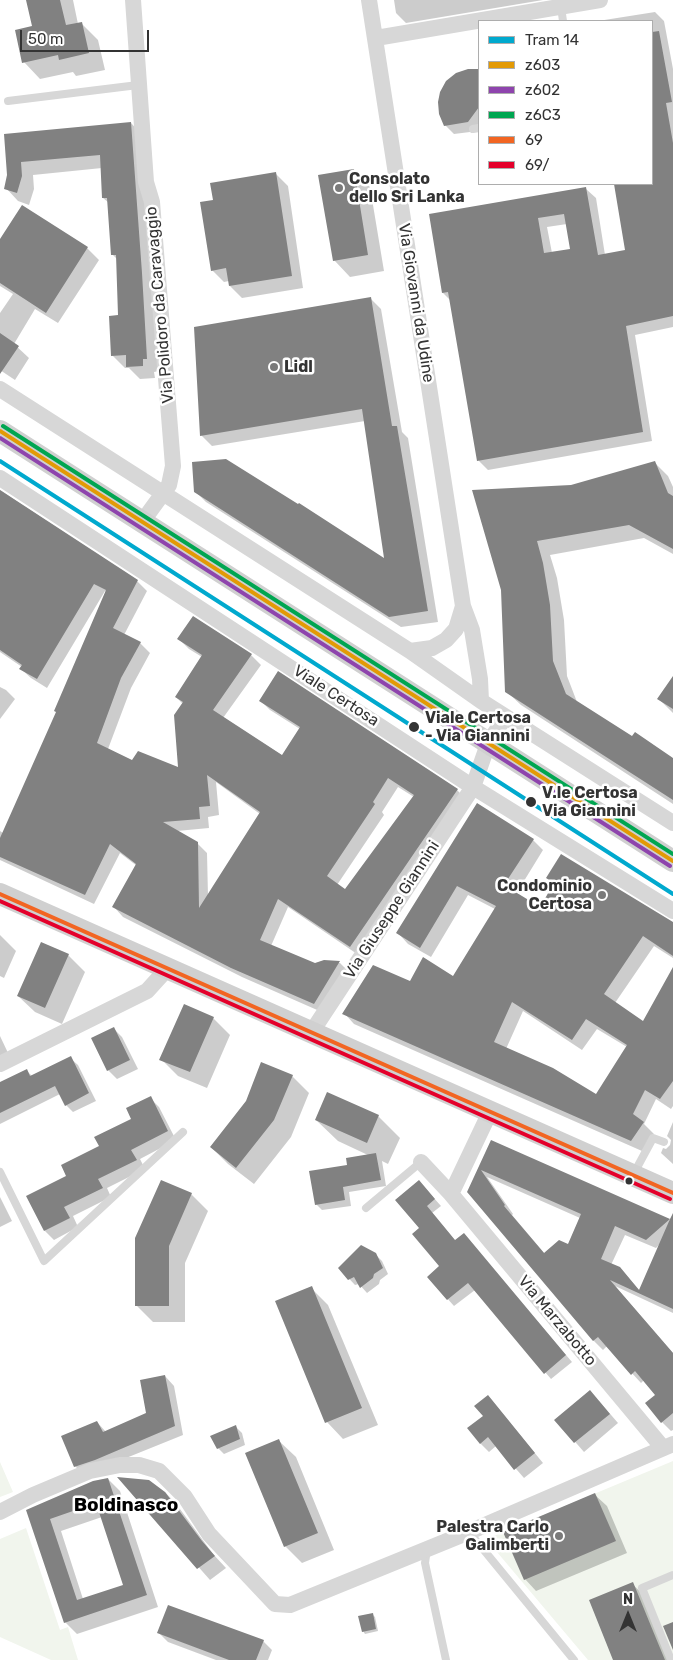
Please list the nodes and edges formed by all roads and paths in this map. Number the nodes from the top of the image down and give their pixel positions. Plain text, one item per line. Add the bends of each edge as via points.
1 (133, 0) edge
2 (369, 0) edge
3 (600, 0) edge
4 (562, 14) edge
5 (496, 20) edge
6 (478, 23) edge
7 (376, 38) junction
8 (138, 85) junction
9 (8, 101) dead end
10 (0, 389) edge
11 (0, 431) edge
12 (0, 478) edge
13 (164, 494) junction
14 (142, 522) junction
15 (463, 606) junction
16 (410, 651) junction
17 (481, 701) junction
18 (504, 716) junction
19 (488, 744) junction
20 (474, 787) junction
21 (673, 823) edge
22 (673, 861) edge
23 (0, 894) edge
24 (673, 911) edge
25 (167, 969) junction
26 (311, 1033) junction
27 (0, 1064) edge
28 (490, 1112) junction
29 (183, 1132) dead end
30 (664, 1142) dead end
31 (421, 1162) joint
32 (0, 1172) edge
33 (633, 1175) junction
34 (673, 1193) edge
35 (451, 1194) junction
36 (366, 1208) dead end
37 (668, 1446) edge
38 (0, 1512) edge
39 (469, 1532) junction
40 (427, 1549) junction
41 (673, 1576) edge
42 (446, 1660) edge
43 (574, 1660) edge
44 (672, 1660) edge

1 - 8 street, Via Polidoro da Caravaggio
2 - 7 street, Via Giovanni da Udine
3 - 4 street
4 - 5 street
6 - 7 street
7 - 15 street, Via Giovanni da Udine
8 - 9 lane
8 - 13 street, Via Polidoro da Caravaggio via 146,182 152,202 173,466
10 - 13 street
11 - 14 main road
12 - 20 street, Viale Certosa
13 - 14 street
13 - 16 street
14 - 19 main road
15 - 16 street, Via Giovanni da Udine via 456,629 446,640 432,648
15 - 17 street, Via Giovanni da Udine via 472,630
16 - 17 street
17 - 18 street
18 - 19 street, Via Giuseppe Giannini
18 - 21 street
19 - 20 street, Via Giuseppe Giannini
19 - 22 main road
20 - 24 street, Viale Certosa
20 - 26 street, Via Giuseppe Giannini
23 - 25 main road
25 - 26 main road
25 - 27 street via 147,991
26 - 28 main road
28 - 33 main road
28 - 35 street
29 - 32 lane via 44,1260
30 - 33 lane via 653,1138
31 - 35 street, Via Marzabotto
31 - 36 lane
33 - 34 main road
35 - 37 street, Via Marzabotto
37 - 39 street
38 - 40 street via 90,1471 120,1465 139,1465 159,1471 185,1497 209,1534 275,1604 290,1605
39 - 40 street
39 - 43 lane
40 - 42 lane via 425,1563
41 - 44 lane via 642,1588

